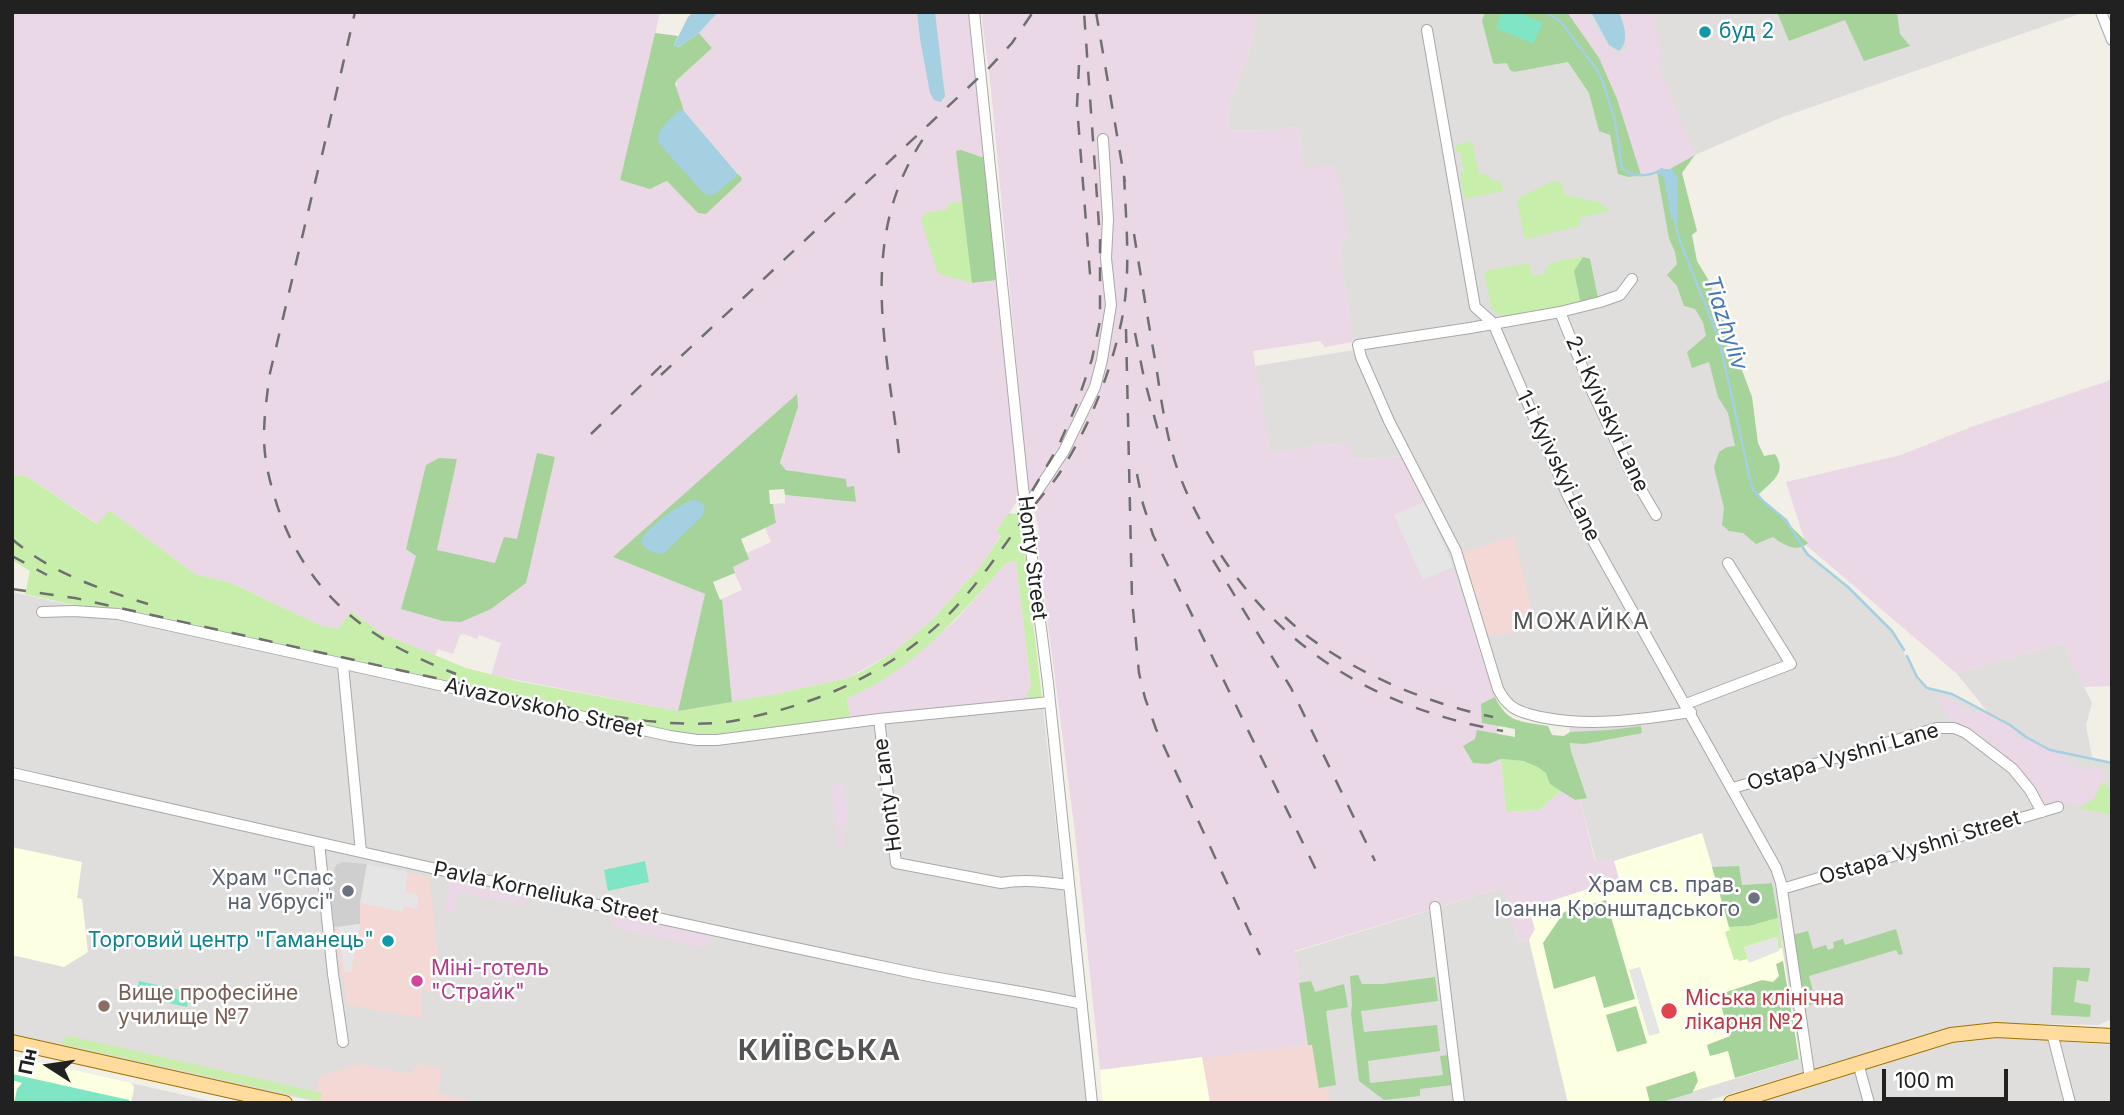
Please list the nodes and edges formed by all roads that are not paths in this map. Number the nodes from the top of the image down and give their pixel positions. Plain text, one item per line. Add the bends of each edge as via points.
1 (974, 12) edge
2 (2101, 12) edge
3 (1427, 30) dead end
4 (2112, 40) edge
5 (1103, 139) dead end
6 (1632, 279) dead end
7 (1475, 307) junction
8 (1559, 312) junction
9 (1493, 323) junction
10 (1470, 328) junction
11 (1026, 508) junction
12 (1656, 515) dead end
13 (1728, 562) dead end
14 (42, 612) dead end
15 (343, 665) junction
16 (1050, 702) junction
17 (1688, 708) junction
18 (879, 719) junction
19 (12, 774) edge
20 (1733, 788) junction
21 (2058, 807) dead end
22 (2042, 812) junction
23 (318, 843) junction
24 (361, 852) junction
25 (1069, 885) junction
26 (1782, 889) junction
27 (1435, 907) dead end
28 (1082, 1004) junction
29 (2052, 1033) junction
30 (2112, 1036) edge
31 (12, 1042) edge
32 (343, 1042) dead end
33 (1858, 1063) junction
34 (1810, 1079) junction
35 (285, 1103) edge
36 (1092, 1103) edge
37 (1459, 1103) edge
38 (1731, 1103) edge
39 (1869, 1103) edge
40 (2070, 1103) edge

1 - 11 street, Honty Street
2 - 4 street
3 - 7 street
5 - 11 street via 1111,305 1102,360 1095,387 1064,451
6 - 8 street via 1620,295
7 - 9 street, 1-i Kyivskyi Lane
7 - 10 street
8 - 9 street
8 - 12 street, 2-i Kyivskyi Lane via 1629,469
9 - 10 street
9 - 17 street, 1-i Kyivskyi Lane via 1568,496
10 - 17 street via 1358,345 1389,421 1456,551 1498,689 1510,706 1571,722 1605,723
11 - 16 street, Honty Street
13 - 17 street via 1791,664
14 - 15 street, Aivazovskoho Street via 118,614
15 - 18 street, Aivazovskoho Street via 697,740
15 - 24 street
16 - 18 street, Aivazovskoho Street
16 - 25 street, Honty Street
17 - 20 street, 1-i Kyivskyi Lane
18 - 25 street, Honty Lane via 896,863 1001,883
19 - 23 street, Pavla Korneliuka Street
20 - 22 street, Ostapa Vyshni Lane via 1937,728 1954,728 2013,769
20 - 26 street, 1-i Kyivskyi Lane via 1776,868
21 - 22 street, Ostapa Vyshni Street
22 - 26 street, Ostapa Vyshni Street
23 - 24 street, Pavla Korneliuka Street
23 - 32 street
24 - 28 street, Pavla Korneliuka Street via 912,972
25 - 28 street, Honty Street
26 - 34 street, 1-i Kyivskyi Lane
27 - 37 street
28 - 36 street, Honty Street
29 - 30 main road
29 - 33 main road via 1973,1031 1927,1040
29 - 40 street
31 - 35 main road
33 - 34 main road
33 - 39 street
34 - 38 main road

